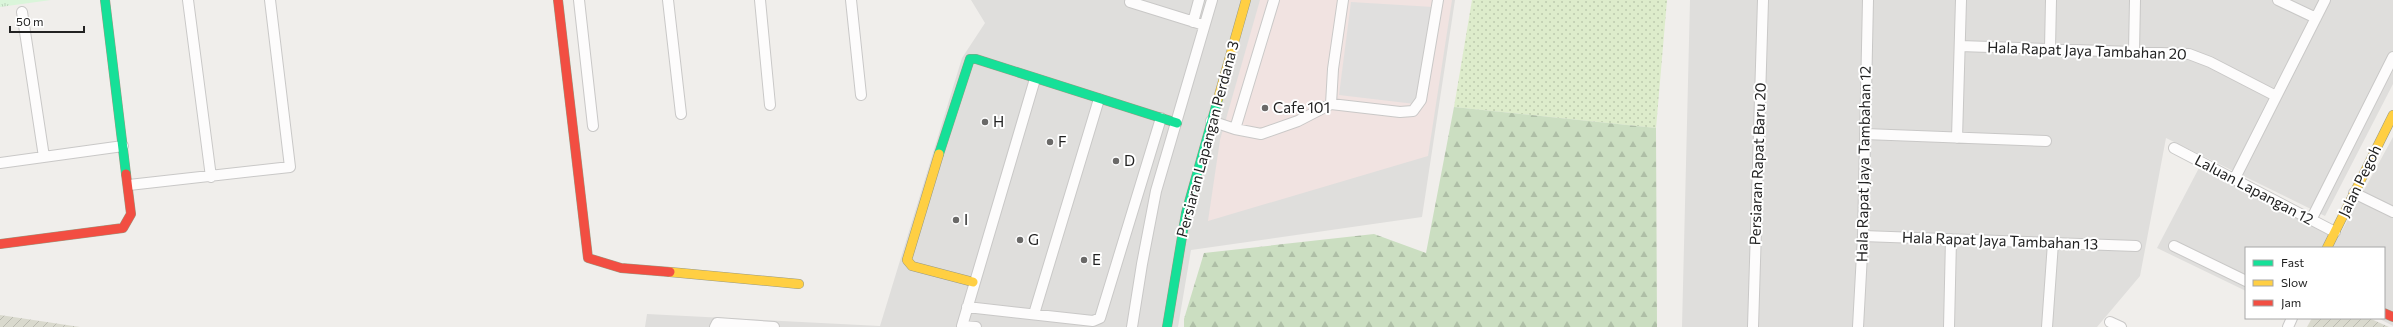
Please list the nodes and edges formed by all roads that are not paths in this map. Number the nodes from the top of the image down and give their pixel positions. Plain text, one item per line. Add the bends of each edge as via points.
1 (105, 0) edge
2 (188, 0) edge
3 (270, 0) edge
4 (558, 0) edge
5 (579, 0) edge
6 (668, 0) edge
7 (760, 0) edge
8 (851, 0) edge
9 (1131, 0) edge
10 (1199, 0) edge
11 (1212, 0) edge
12 (1246, 0) edge
13 (1274, 0) edge
14 (1343, 0) edge
15 (1438, 0) edge
16 (1764, 0) edge
17 (1868, 0) edge
18 (1961, 0) edge
19 (2052, 0) edge
20 (2135, 0) edge
21 (2278, 0) edge
22 (2325, 0) edge
23 (22, 12) dead end
24 (2316, 18) junction
25 (1193, 22) junction
26 (1204, 25) junction
27 (1960, 46) junction
28 (2050, 48) junction
29 (2134, 52) junction
30 (2393, 57) edge
31 (1035, 79) junction
32 (861, 95) dead end
33 (2276, 96) junction
34 (1099, 99) junction
35 (1331, 104) junction
36 (770, 105) dead end
37 (681, 114) dead end
38 (2393, 115) edge
39 (1161, 118) junction
40 (1211, 121) junction
41 (1177, 123) junction
42 (593, 126) dead end
43 (1235, 129) junction
44 (1865, 134) junction
45 (1957, 138) junction
46 (2046, 141) dead end
47 (123, 146) junction
48 (2174, 148) dead end
49 (44, 157) junction
50 (0, 163) edge
51 (211, 177) junction
52 (2234, 180) junction
53 (129, 185) junction
54 (2354, 193) junction
55 (2393, 212) edge
56 (2311, 220) junction
57 (2335, 232) junction
58 (1863, 236) junction
59 (1951, 239) junction
60 (2053, 243) junction
61 (0, 244) edge
62 (2136, 246) dead end
63 (2174, 246) dead end
64 (2328, 247) edge
65 (2245, 281) edge
66 (973, 282) junction
67 (799, 284) dead end
68 (967, 306) junction
69 (1034, 314) junction
70 (2110, 322) dead end
71 (716, 325) edge
72 (774, 327) edge
73 (976, 327) edge
74 (1132, 327) edge
75 (1167, 327) edge
76 (1753, 327) edge
77 (1858, 327) edge
78 (1949, 327) edge
79 (2047, 327) edge
80 (2121, 327) edge

1 - 47 street
2 - 51 street
3 - 51 street via 290,167
4 - 67 street via 588,258 621,268
5 - 42 street
6 - 37 street
7 - 36 street
8 - 32 street
9 - 25 street via 1130,2
10 - 25 street
11 - 26 street
12 - 40 street, Persiaran Lapangan Perdana 3
13 - 43 street
14 - 35 street via 1333,69
15 - 35 street via 1418,107 1408,112
16 - 76 street, Persiaran Rapat Baru 20
17 - 44 street, Hala Rapat Jaya Tambahan 12
18 - 27 street
19 - 28 street
20 - 29 street
21 - 24 street
22 - 24 street
23 - 49 street
24 - 33 street
25 - 26 street
26 - 41 street
27 - 28 street, Hala Rapat Jaya Tambahan 20
27 - 45 street
28 - 29 street, Hala Rapat Jaya Tambahan 20
29 - 33 street, Hala Rapat Jaya Tambahan 20 via 2189,54
30 - 56 street
31 - 34 street
31 - 66 street
31 - 66 street via 976,59 968,61 907,257 908,263 912,266
33 - 52 street
34 - 39 street
34 - 69 street
35 - 43 street via 1298,121 1265,133
38 - 54 street, Jalan Pegoh
39 - 41 street
39 - 69 street via 1100,318 1093,321
40 - 43 street
40 - 75 street, Persiaran Lapangan Perdana 3 via 1186,213
41 - 74 street via 1156,190
44 - 45 street
44 - 58 street, Hala Rapat Jaya Tambahan 12
45 - 46 street
47 - 49 street
47 - 53 street
48 - 52 street, Laluan Lapangan 12
49 - 50 street
51 - 53 street
52 - 56 street, Laluan Lapangan 12
53 - 61 street via 132,214 122,228
54 - 55 street
54 - 57 street, Jalan Pegoh
56 - 57 street, Laluan Lapangan 12
57 - 64 street, Jalan Pegoh
58 - 59 street, Hala Rapat Jaya Tambahan 13
58 - 77 street, Hala Rapat Jaya Tambahan 12
59 - 60 street, Hala Rapat Jaya Tambahan 13
59 - 78 street
60 - 62 street, Hala Rapat Jaya Tambahan 13
60 - 79 street
63 - 65 street
66 - 68 street
68 - 69 street
68 - 73 street via 962,326
70 - 80 street
71 - 72 street

